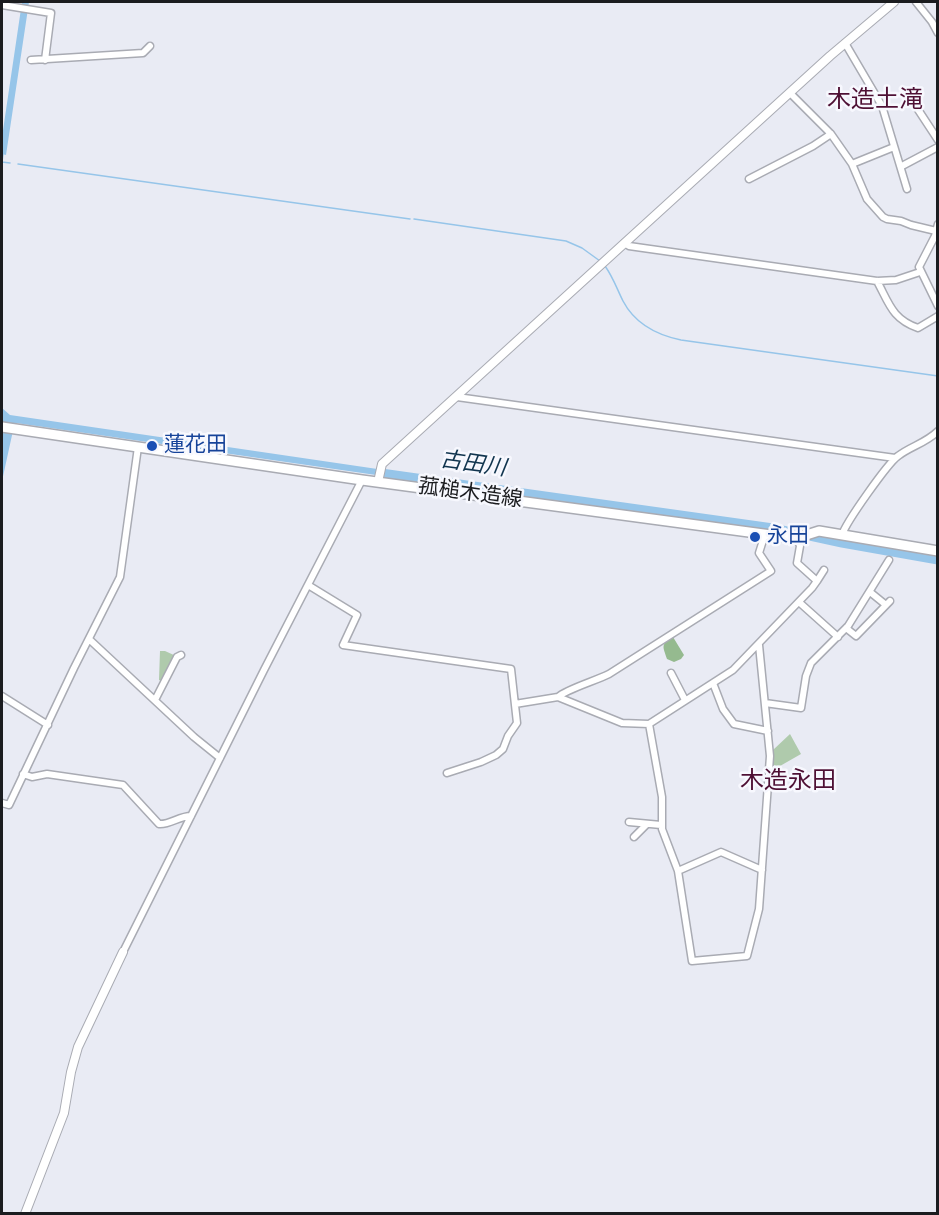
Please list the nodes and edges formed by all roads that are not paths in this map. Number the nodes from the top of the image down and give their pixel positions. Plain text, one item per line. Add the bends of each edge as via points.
1 (894, 2) edge
2 (916, 2) edge
3 (2, 5) edge
4 (935, 22) edge
5 (938, 33) edge
6 (845, 43) junction
7 (150, 46) dead end
8 (31, 60) dead end
9 (45, 60) junction
10 (790, 93) junction
11 (916, 108) dead end
12 (831, 134) junction
13 (938, 140) edge
14 (894, 147) junction
15 (938, 147) edge
16 (852, 164) junction
17 (902, 166) junction
18 (749, 178) dead end
19 (907, 189) dead end
20 (937, 227) edge
21 (624, 243) junction
22 (920, 272) junction
23 (877, 281) junction
24 (938, 306) edge
25 (938, 316) edge
26 (457, 397) junction
27 (2, 427) edge
28 (938, 431) edge
29 (138, 447) junction
30 (895, 458) junction
31 (362, 480) junction
32 (378, 480) junction
33 (765, 534) junction
34 (842, 535) junction
35 (798, 537) junction
36 (938, 551) edge
37 (889, 560) dead end
38 (824, 570) dead end
39 (817, 581) junction
40 (308, 585) junction
41 (870, 592) junction
42 (800, 603) junction
43 (846, 628) junction
44 (838, 637) junction
45 (90, 640) junction
46 (759, 645) junction
47 (181, 655) dead end
48 (671, 673) dead end
49 (713, 684) junction
50 (2, 696) edge
51 (558, 697) junction
52 (154, 700) junction
53 (685, 700) junction
54 (765, 703) junction
55 (515, 704) junction
56 (649, 724) junction
57 (48, 725) junction
58 (768, 731) junction
59 (220, 758) junction
60 (447, 773) dead end
61 (23, 774) junction
62 (2, 803) edge
63 (191, 816) junction
64 (628, 822) dead end
65 (646, 825) junction
66 (661, 825) junction
67 (634, 837) dead end
68 (762, 870) junction
69 (678, 872) junction
70 (123, 952) joint
71 (25, 1214) edge

1 - 6 street
2 - 4 street
3 - 9 street via 51,13
4 - 5 street
6 - 10 street
6 - 14 street via 882,106
7 - 9 street via 143,53
8 - 9 street
10 - 12 street
10 - 21 street
11 - 13 street
12 - 16 street
12 - 18 street
14 - 16 street
14 - 17 street
15 - 17 street
16 - 20 street via 867,200 885,219
17 - 19 street
20 - 22 street
21 - 23 street
21 - 26 street
22 - 23 street
22 - 24 street
23 - 25 street via 891,310 906,323 918,328
26 - 30 street
26 - 32 street via 380,467
27 - 29 main road, 菰槌木造線
28 - 30 street
29 - 31 main road, 菰槌木造線
29 - 45 street via 122,573
30 - 34 street
31 - 32 main road, 菰槌木造線
31 - 40 street
32 - 33 main road, 菰槌木造線
33 - 35 main road, 菰槌木造線
33 - 51 street via 759,553 771,570 619,668
34 - 35 main road, 菰槌木造線 via 819,531
34 - 36 main road, 菰槌木造線
35 - 39 street via 797,563
37 - 41 street
38 - 39 street
39 - 42 street
40 - 55 street via 357,615 343,645 511,669
40 - 59 street
41 - 43 street
41 - 43 street via 888,603 856,636
42 - 44 street
42 - 46 street
43 - 44 street
44 - 54 street via 811,663 801,708
45 - 52 street
45 - 57 street
46 - 49 street
46 - 54 street
47 - 52 street
48 - 53 street
49 - 53 street
49 - 58 street via 734,724
50 - 57 street
51 - 55 street
51 - 56 street via 622,723
52 - 59 street
53 - 56 street
54 - 58 street
55 - 60 street via 517,723 503,749 481,762
56 - 66 street via 662,796
57 - 61 street
58 - 68 street
59 - 63 street
61 - 62 street via 9,805
61 - 63 street via 123,785 159,824
63 - 70 street
64 - 65 street
65 - 66 street
65 - 67 street
66 - 69 street
68 - 69 street via 721,852
68 - 69 street via 757,919 747,956 692,961
70 - 71 street via 78,1047 64,1113

